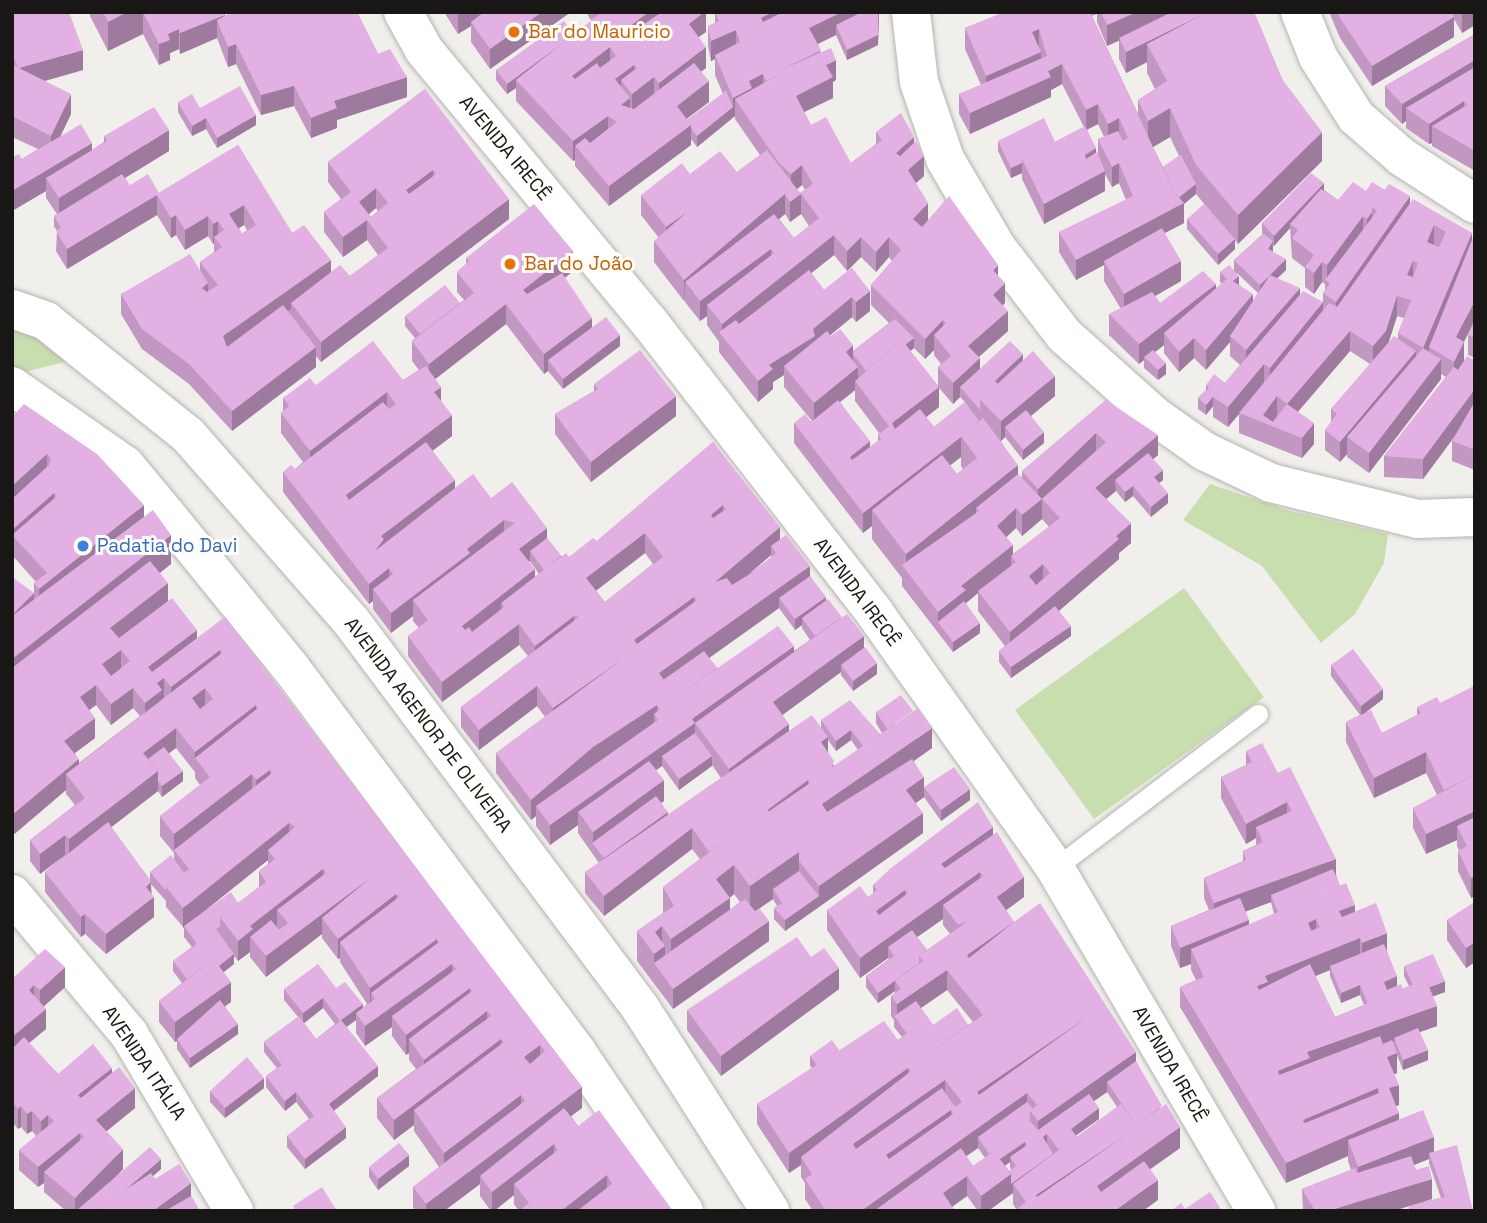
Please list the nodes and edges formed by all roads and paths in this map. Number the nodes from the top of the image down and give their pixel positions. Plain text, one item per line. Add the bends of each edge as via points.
1 (402, 12) edge
2 (911, 12) edge
3 (1300, 12) edge
4 (1475, 204) edge
5 (12, 309) edge
6 (12, 386) edge
7 (1475, 517) edge
8 (1258, 714) dead end
9 (1055, 868) junction
10 (12, 894) edge
11 (234, 1211) edge
12 (684, 1211) edge
13 (770, 1211) edge
14 (1256, 1211) edge

1 - 9 street, AVENIDA IRECÊ via 424,50 650,323 874,612
2 - 7 street via 919,82 945,159 997,248 1064,335 1105,372 1204,451 1271,483 1418,519
3 - 4 street via 1318,57 1356,117 1402,157
5 - 13 street, AVENIDA AGENOR DE OLIVEIRA via 46,321 188,435 351,621 641,1009
6 - 12 street via 125,464 157,503 291,668 569,1041
8 - 9 lane
9 - 14 street, AVENIDA IRECÊ
10 - 11 street, AVENIDA ITÁLIA via 129,1034

